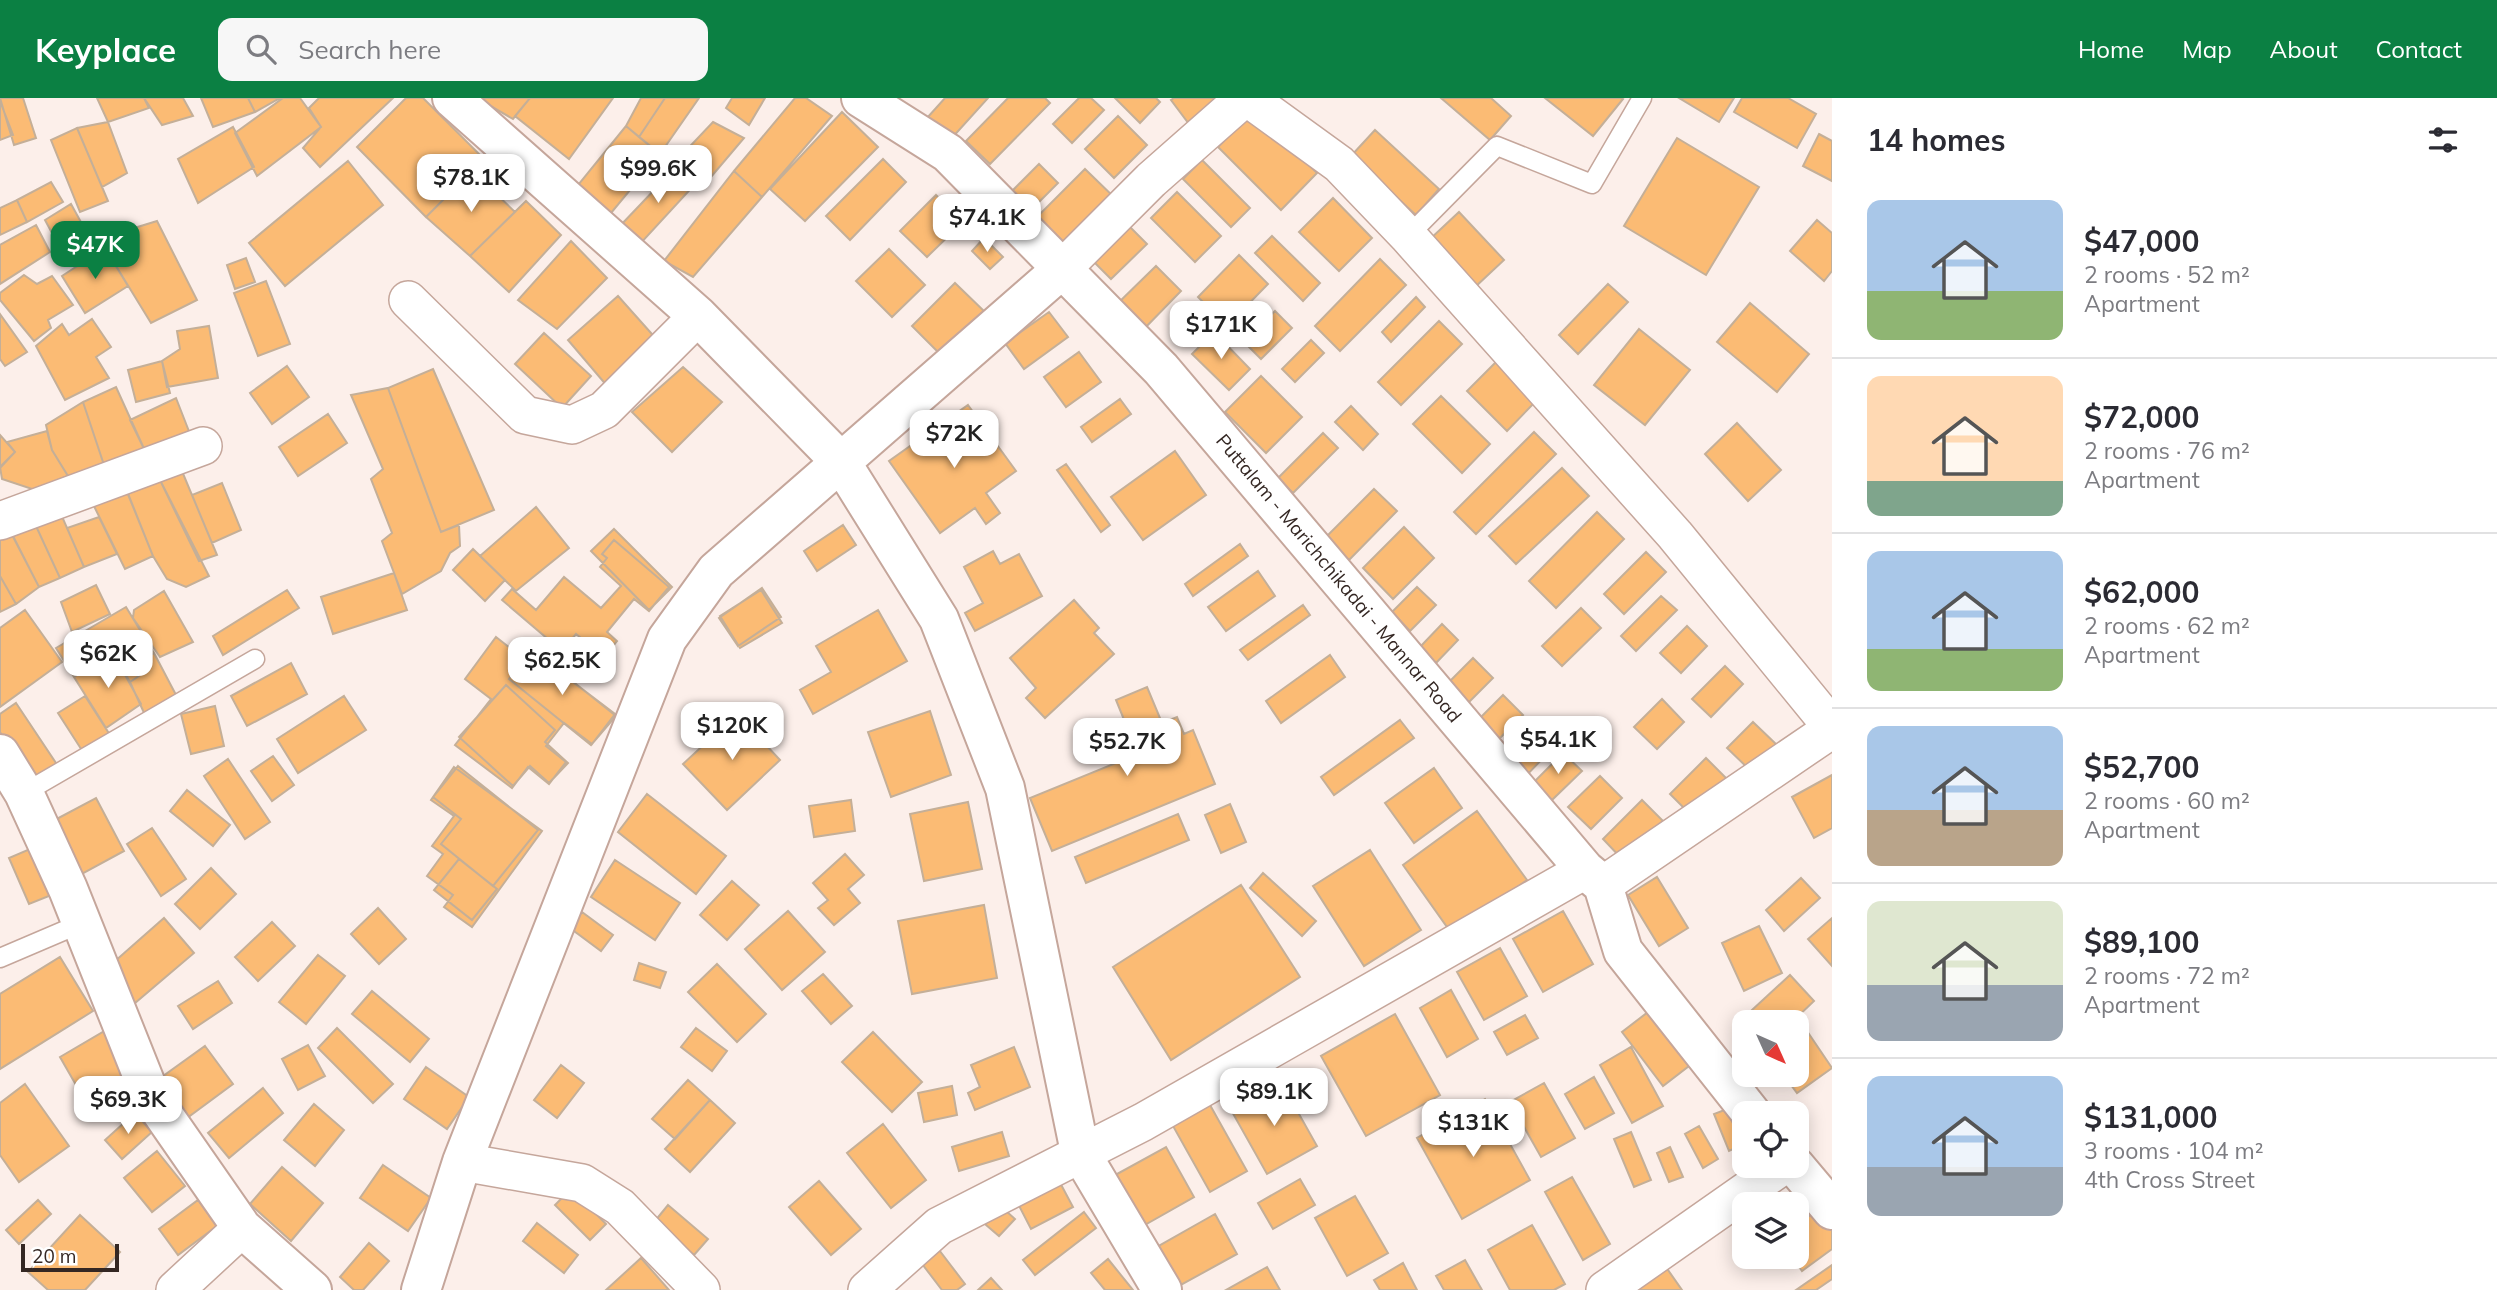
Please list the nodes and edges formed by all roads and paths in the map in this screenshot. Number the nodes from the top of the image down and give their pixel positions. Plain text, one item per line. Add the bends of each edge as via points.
1 (452, 98) edge
2 (861, 98) edge
3 (1246, 98) edge
4 (1642, 98) edge
5 (1408, 236) junction
6 (1062, 269) junction
7 (408, 300) dead end
8 (698, 316) junction
9 (203, 446) dead end
10 (841, 462) junction
11 (0, 521) edge
12 (255, 659) dead end
13 (1832, 728) edge
14 (0, 754) edge
15 (24, 793) junction
16 (1594, 878) junction
17 (82, 923) junction
18 (0, 958) edge
19 (1742, 1101) edge
20 (1080, 1152) junction
21 (462, 1162) junction
22 (1765, 1178) edge
23 (1805, 1178) edge
24 (1832, 1210) edge
25 (242, 1228) junction
26 (175, 1290) edge
27 (312, 1290) edge
28 (421, 1290) edge
29 (701, 1290) edge
30 (867, 1290) edge
31 (1162, 1290) edge
32 (1605, 1290) edge

1 - 8 street
2 - 6 street, Puttalam - Marichchikadai - Mannar Road via 948,153
3 - 5 street via 1339,164
3 - 6 street via 1151,180
4 - 5 lane via 1592,184 1497,146
5 - 13 street via 1675,535
6 - 10 street
6 - 16 street, Puttalam - Marichchikadai - Mannar Road via 1161,369
7 - 8 street via 525,415 572,425 604,410
8 - 10 street
9 - 11 street
10 - 20 street via 939,619 1005,788
10 - 21 street via 716,571 667,639
12 - 15 lane
13 - 16 street
14 - 15 street
15 - 17 street
16 - 19 street, Puttalam - Marichchikadai - Mannar Road via 1623,951
16 - 20 street
17 - 18 lane
17 - 25 street via 151,1097
20 - 30 street via 939,1226
20 - 31 street
21 - 28 street
21 - 29 street via 582,1183 620,1207
22 - 32 street
23 - 24 street
25 - 26 street
25 - 27 street

